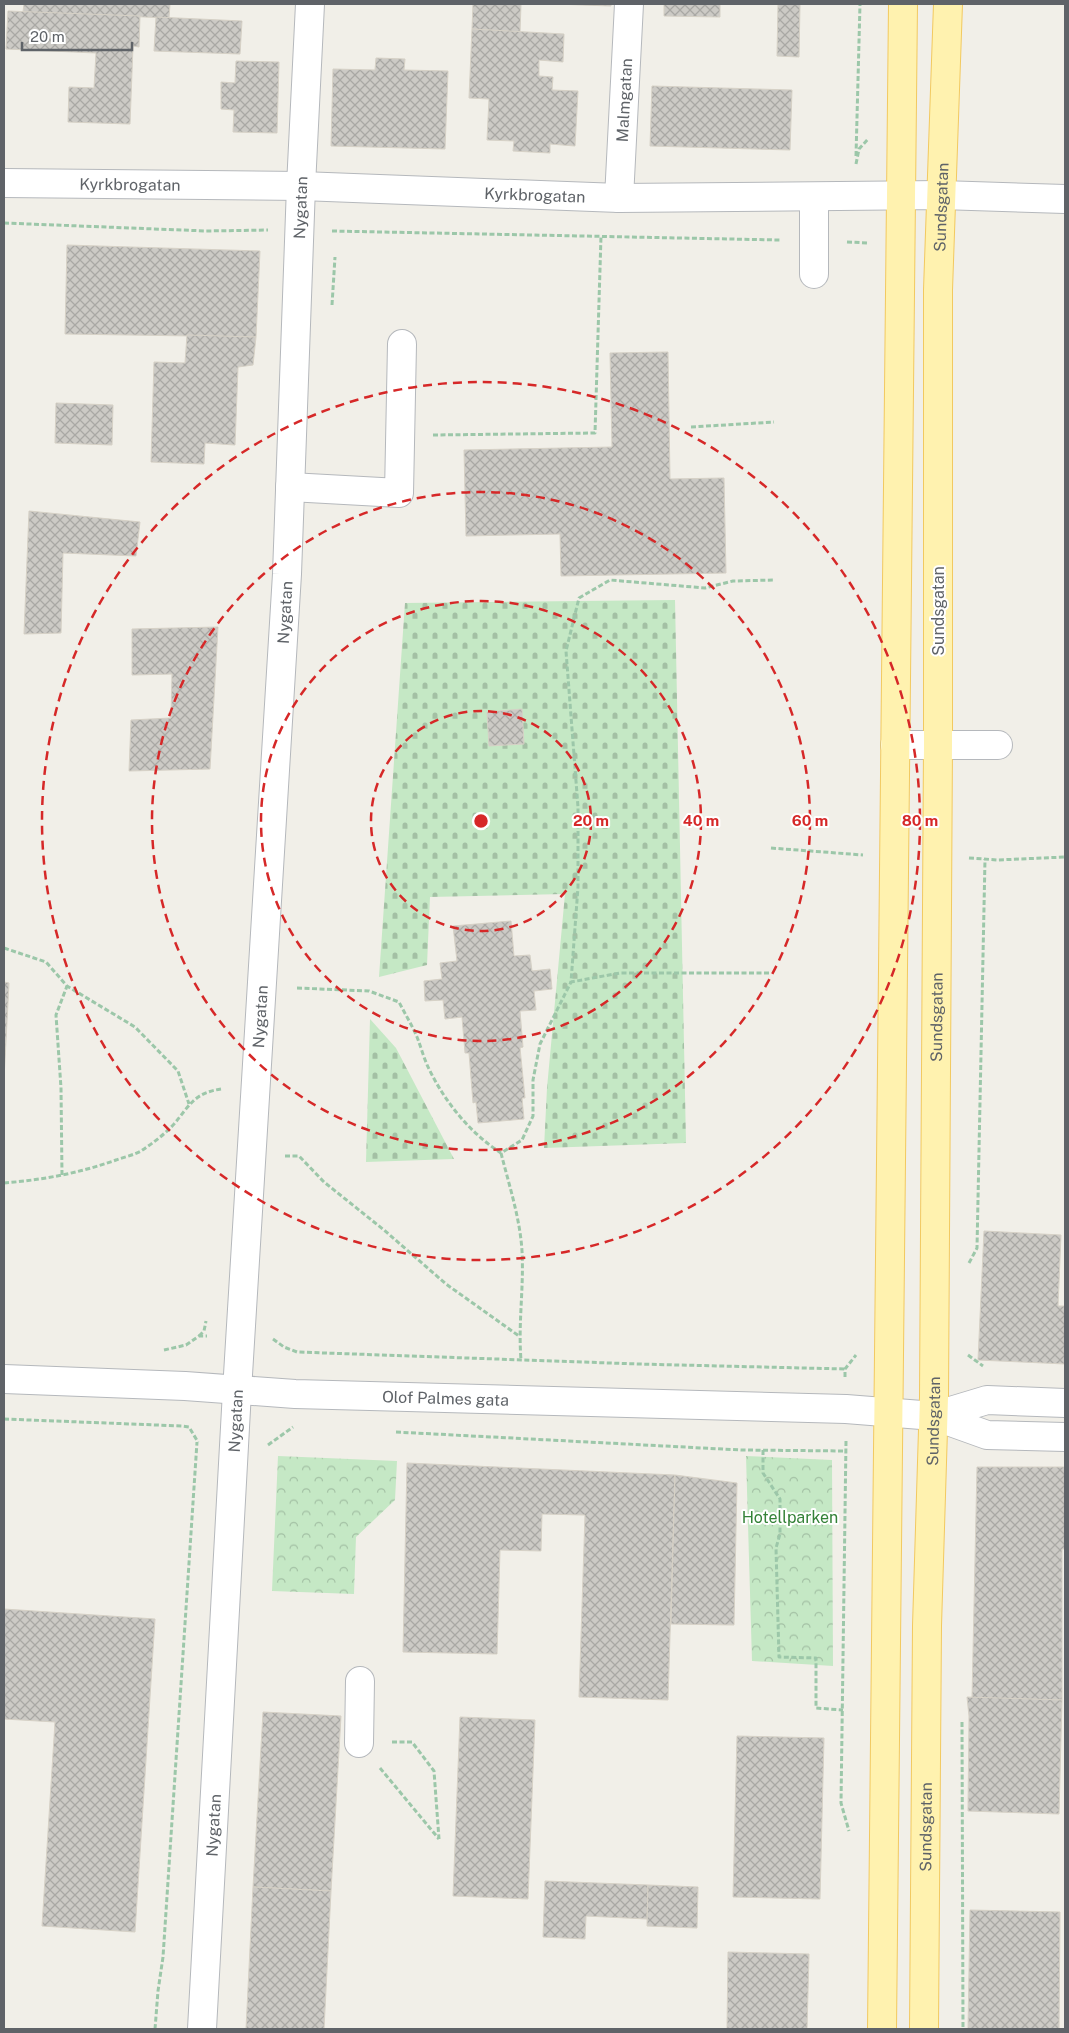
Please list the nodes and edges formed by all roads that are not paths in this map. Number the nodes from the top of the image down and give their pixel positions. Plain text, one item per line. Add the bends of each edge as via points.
1 (310, 4) edge
2 (629, 4) edge
3 (904, 4) edge
4 (948, 4) edge
5 (4, 183) edge
6 (301, 186) junction
7 (941, 194) junction
8 (901, 196) junction
9 (814, 197) junction
10 (619, 198) junction
11 (1065, 198) edge
12 (814, 274) dead end
13 (402, 344) dead end
14 (290, 487) junction
15 (895, 745) junction
16 (938, 745) junction
17 (998, 745) dead end
18 (4, 1379) edge
19 (237, 1391) junction
20 (1065, 1403) edge
21 (887, 1412) junction
22 (934, 1416) junction
23 (1065, 1437) edge
24 (360, 1681) dead end
25 (359, 1743) road end
26 (202, 2029) edge
27 (882, 2029) edge
28 (924, 2029) edge

1 - 6 street, Nygatan
2 - 10 street, Malmgatan
3 - 8 main road
4 - 7 main road, Sundsgatan
5 - 6 street, Kyrkbrogatan
6 - 10 street, Kyrkbrogatan
6 - 14 street, Nygatan
7 - 8 street, Kyrkbrogatan
7 - 11 street, Kyrkbrogatan
7 - 16 main road, Sundsgatan
8 - 9 street, Kyrkbrogatan
8 - 15 main road
9 - 10 street, Kyrkbrogatan
9 - 12 street
13 - 14 street via 399,493
14 - 19 street, Nygatan
15 - 16 street
15 - 21 main road
16 - 17 street
16 - 22 main road, Sundsgatan
18 - 19 street, Olof Palmes gata
19 - 21 street, Olof Palmes gata
19 - 26 street, Nygatan
20 - 22 street via 987,1400
21 - 22 street, Olof Palmes gata
21 - 27 main road
22 - 23 street via 987,1435
22 - 28 main road, Sundsgatan via 928,1626
24 - 25 street

